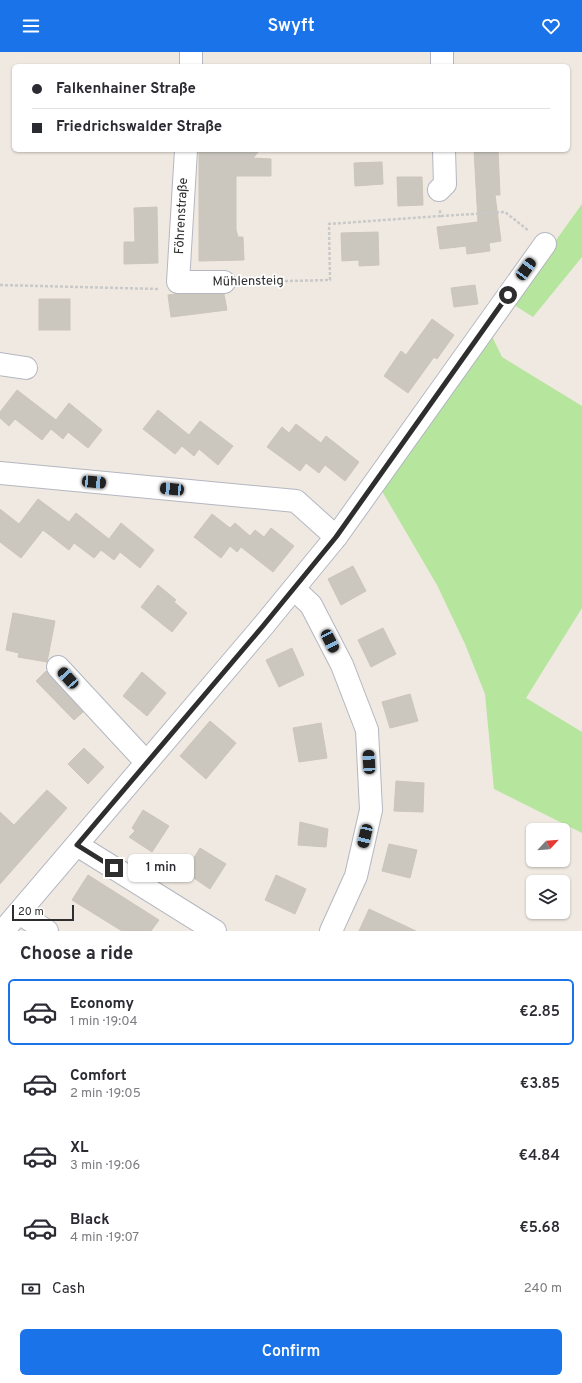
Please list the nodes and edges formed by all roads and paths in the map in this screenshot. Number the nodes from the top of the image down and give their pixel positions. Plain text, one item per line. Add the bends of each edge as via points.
1 (191, 52) edge
2 (442, 52) edge
3 (190, 64) edge
4 (442, 64) edge
5 (186, 152) edge
6 (444, 152) edge
7 (439, 190) joint
8 (440, 216) junction
9 (545, 244) joint
10 (178, 282) junction
11 (224, 282) joint
12 (0, 285) edge
13 (0, 364) edge
14 (26, 368) dead end
15 (0, 473) edge
16 (336, 537) junction
17 (294, 589) junction
18 (58, 667) dead end
19 (146, 762) junction
20 (77, 845) junction
21 (19, 913) junction
22 (4, 931) edge
23 (47, 931) edge
24 (215, 931) edge
25 (331, 931) edge

1 - 3 street
2 - 4 street
5 - 10 street, Föhrenstraße
6 - 7 street via 444,184
7 - 8 path
8 - 9 path, Mühlensteig via 505,212
8 - 11 path, Mühlensteig via 329,224 330,280
9 - 16 street
10 - 11 street, Mühlensteig
10 - 12 path via 164,290
13 - 14 street
15 - 16 street via 296,501
16 - 17 street
17 - 19 street
17 - 25 street via 312,605 342,665 367,730 371,810 356,876
18 - 19 street
19 - 20 street
20 - 21 street
20 - 24 street
21 - 22 street
21 - 23 street

